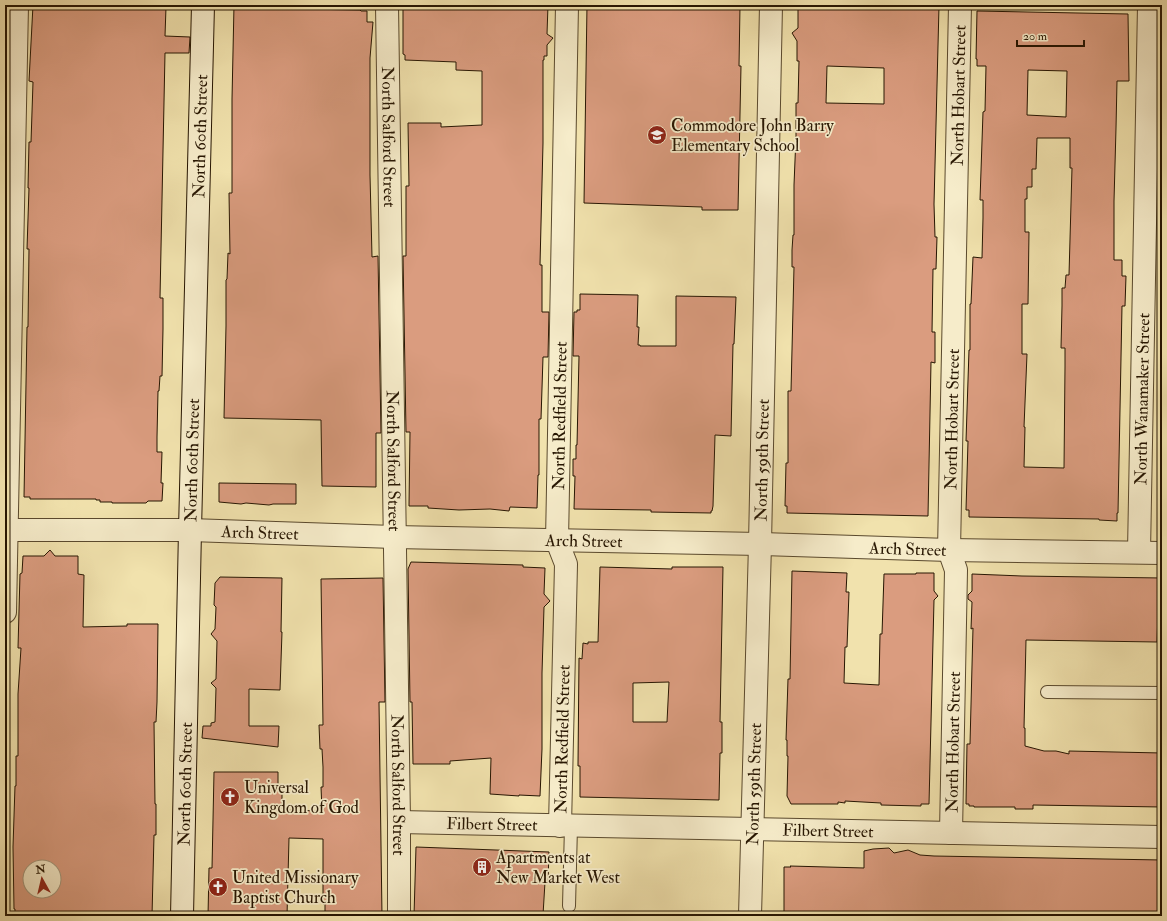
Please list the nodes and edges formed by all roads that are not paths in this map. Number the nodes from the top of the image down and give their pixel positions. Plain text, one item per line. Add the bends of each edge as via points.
1 (17, 5) edge
2 (203, 5) edge
3 (387, 5) edge
4 (567, 5) edge
5 (771, 5) edge
6 (960, 5) edge
7 (1149, 5) edge
8 (6, 530) edge
9 (190, 530) junction
10 (394, 537) junction
11 (557, 541) junction
12 (760, 544) junction
13 (949, 550) junction
14 (1139, 552) junction
15 (1162, 553) edge
16 (5, 612) edge
17 (1047, 692) dead end
18 (1162, 693) edge
19 (399, 822) junction
20 (565, 826) junction
21 (752, 830) junction
22 (951, 833) junction
23 (1162, 838) edge
24 (569, 906) dead end
25 (182, 916) edge
26 (399, 916) edge
27 (750, 916) edge

1 - 8 street
2 - 9 street, North 60th Street
3 - 10 street, North Salford Street
4 - 11 street, North Redfield Street
5 - 12 street, North 59th Street
6 - 13 street, North Hobart Street
7 - 14 street, North Wanamaker Street
8 - 9 street, Arch Street
8 - 16 street
9 - 10 street, Arch Street
9 - 25 street, North 60th Street
10 - 11 street, Arch Street
10 - 19 street, North Salford Street
11 - 12 street, Arch Street
11 - 20 street, North Redfield Street via 566,564
12 - 13 street, Arch Street
12 - 21 street, North 59th Street
13 - 14 street, Arch Street
13 - 22 street, North Hobart Street via 956,570
14 - 15 street, Arch Street
17 - 18 lane
19 - 20 street, Filbert Street
19 - 26 street, North Salford Street
20 - 21 street, Filbert Street
20 - 24 lane
21 - 22 street, Filbert Street
21 - 27 street, North 59th Street
22 - 23 street, Filbert Street

